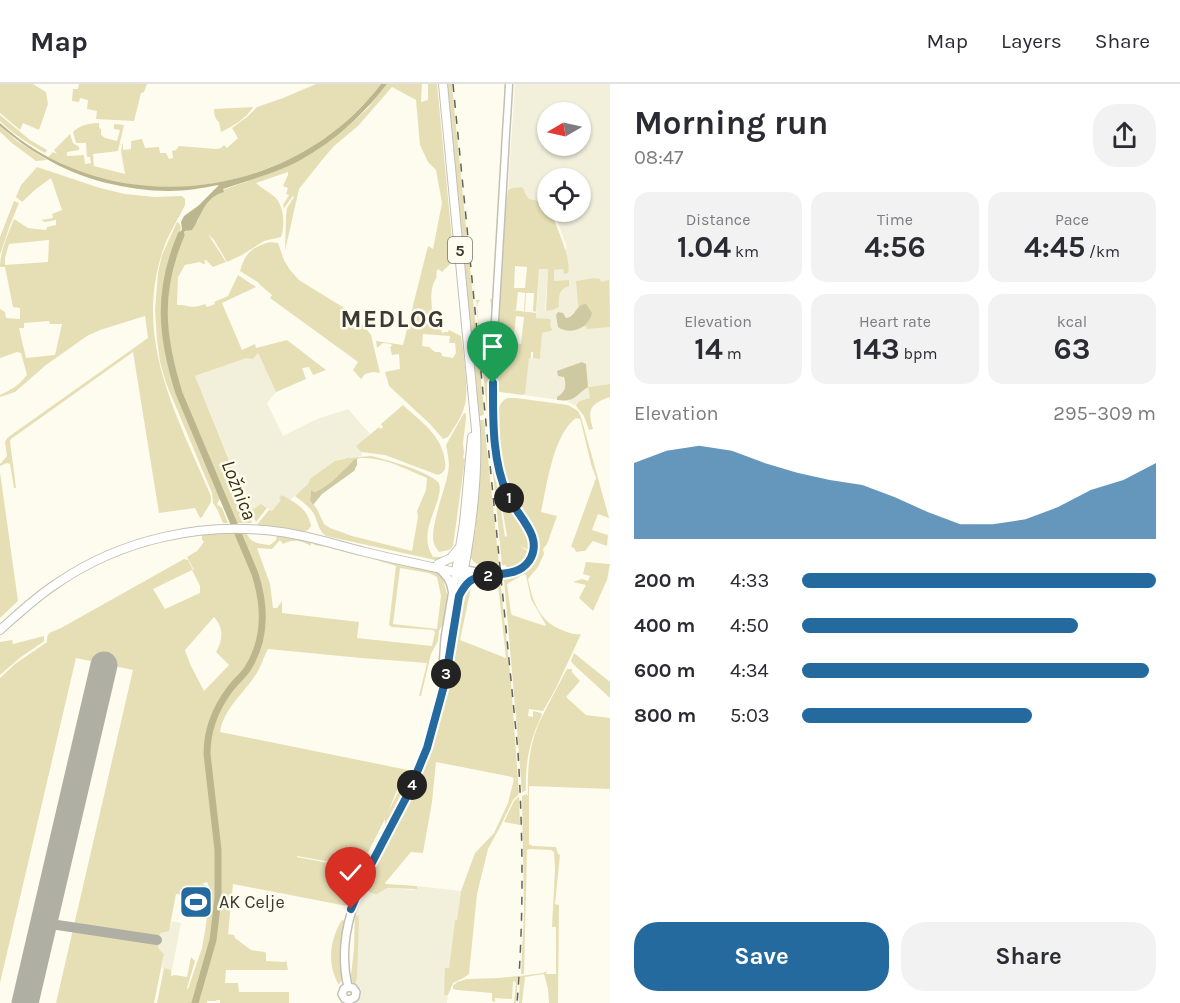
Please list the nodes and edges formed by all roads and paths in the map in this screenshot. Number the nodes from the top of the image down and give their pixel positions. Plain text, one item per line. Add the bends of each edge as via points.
1 (443, 84) edge
2 (509, 84) edge
3 (475, 415) junction
4 (460, 545) junction
5 (438, 566) junction
6 (460, 571) junction
7 (500, 574) junction
8 (480, 576) junction
9 (456, 595) junction
10 (0, 630) edge
11 (350, 1002) edge

1 - 3 main road, 5
2 - 7 street via 494,343 494,423 502,483 534,544 525,566
3 - 4 main road, 5
3 - 6 main road, 5 via 477,448 471,524
4 - 5 main road via 452,558
4 - 6 main road, 5
5 - 6 main road
5 - 9 main road
5 - 10 main road via 324,537 246,529 198,531 153,539 95,561 57,583
6 - 7 street
6 - 8 street
6 - 9 main road
7 - 8 street
8 - 9 street
9 - 11 main road via 445,682 427,748 351,909 345,952 348,987 342,994

